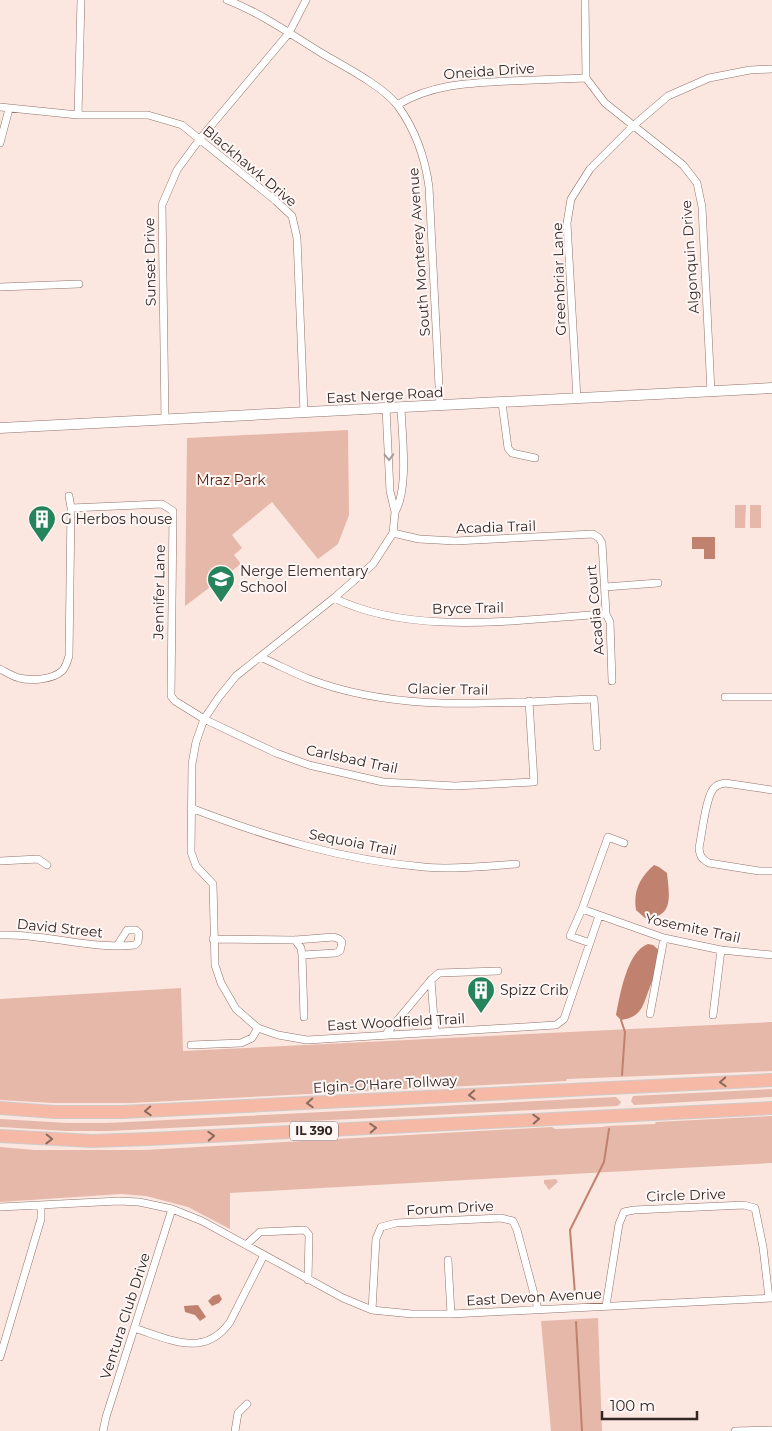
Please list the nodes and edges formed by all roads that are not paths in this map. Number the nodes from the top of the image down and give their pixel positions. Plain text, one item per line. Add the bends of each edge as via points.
1 (81, 0) edge
2 (227, 0) edge
3 (306, 0) edge
4 (585, 0) edge
5 (289, 33) junction
6 (772, 69) edge
7 (586, 78) junction
8 (397, 105) junction
9 (0, 107) edge
10 (9, 109) junction
11 (78, 115) junction
12 (633, 126) junction
13 (199, 140) junction
14 (0, 143) edge
15 (79, 284) dead end
16 (0, 287) edge
17 (772, 388) edge
18 (710, 392) junction
19 (577, 399) junction
20 (502, 402) junction
21 (440, 406) junction
22 (386, 408) junction
23 (401, 408) junction
24 (304, 413) junction
25 (165, 420) junction
26 (0, 428) edge
27 (535, 458) dead end
28 (69, 496) dead end
29 (71, 508) junction
30 (395, 512) junction
31 (393, 533) junction
32 (599, 538) joint
33 (658, 583) dead end
34 (605, 587) junction
35 (334, 598) junction
36 (606, 614) junction
37 (260, 657) junction
38 (0, 669) edge
39 (612, 681) dead end
40 (725, 697) dead end
41 (772, 697) edge
42 (529, 701) junction
43 (204, 719) junction
44 (597, 747) dead end
45 (772, 790) edge
46 (191, 808) junction
47 (624, 843) dead end
48 (0, 861) edge
49 (516, 864) dead end
50 (47, 865) dead end
51 (772, 871) edge
52 (582, 909) junction
53 (600, 916) junction
54 (0, 935) edge
55 (664, 938) junction
56 (214, 939) junction
57 (295, 940) junction
58 (590, 943) junction
59 (117, 946) dead end
60 (721, 950) junction
61 (302, 955) junction
62 (772, 955) edge
63 (498, 971) dead end
64 (430, 980) junction
65 (650, 1014) dead end
66 (713, 1014) dead end
67 (304, 1018) dead end
68 (258, 1028) junction
69 (435, 1032) junction
70 (386, 1034) junction
71 (191, 1045) dead end
72 (772, 1080) edge
73 (0, 1108) edge
74 (772, 1108) edge
75 (0, 1136) edge
76 (41, 1205) junction
77 (0, 1207) edge
78 (172, 1209) junction
79 (246, 1245) junction
80 (264, 1255) junction
81 (448, 1260) dead end
82 (308, 1280) junction
83 (770, 1298) edge
84 (606, 1306) junction
85 (538, 1309) junction
86 (372, 1310) junction
87 (451, 1314) junction
88 (134, 1328) junction
89 (0, 1357) edge
90 (247, 1404) dead end
91 (772, 1430) edge
92 (103, 1431) edge
93 (235, 1431) edge
94 (735, 1431) edge

1 - 11 street
2 - 5 street, South Monterey Avenue
3 - 5 street, Sunset Drive
4 - 7 street
5 - 8 street, South Monterey Avenue via 370,82
5 - 13 street, Sunset Drive
6 - 12 street, Greenbriar Lane via 709,78 668,96
7 - 8 street, Oneida Drive via 444,86
7 - 12 street, Algonquin Drive via 605,103
8 - 21 street, South Monterey Avenue via 414,133 426,164
9 - 10 street, Blackhawk Drive
10 - 11 street, Blackhawk Drive
10 - 14 street
11 - 13 street, Blackhawk Drive via 148,115 182,125
12 - 18 street, Algonquin Drive via 683,165 697,183 702,207
12 - 19 street, Greenbriar Lane via 590,169 571,199 567,223
13 - 24 street, Blackhawk Drive via 292,216 297,238
13 - 25 street, Sunset Drive via 177,170 162,205
15 - 16 street
17 - 18 main road, East Nerge Road
18 - 19 main road, East Nerge Road
19 - 20 main road, East Nerge Road
20 - 21 main road, East Nerge Road
20 - 27 street via 508,448 512,453
21 - 23 main road, East Nerge Road
22 - 23 main road, East Nerge Road
22 - 24 main road, East Nerge Road
22 -> 30 street via 390,491
23 - 30 street via 403,472
24 - 25 main road, East Nerge Road
25 - 26 main road, East Nerge Road
28 - 29 street
29 - 38 street via 67,664 56,675 44,678 25,679
29 - 43 street, Jennifer Lane via 162,504 172,511 171,696 174,702
30 - 31 street
31 - 32 street, Acadia Trail via 419,539 455,541 593,534
31 - 35 street via 373,564
32 - 34 street, Acadia Court
33 - 34 street
34 - 36 street, Acadia Court
35 - 36 street, Bryce Trail via 374,613 441,622
35 - 37 street
36 - 39 street, Acadia Court via 610,622
37 - 42 street, Glacier Trail via 310,679 386,698 435,704
37 - 43 street via 228,685
40 - 41 street
42 - 43 street, Carlsbad Trail via 534,782 455,786 383,782 309,765
42 - 44 street, Glacier Trail via 594,699
43 - 46 street via 192,764
45 - 51 street via 718,784 709,799 699,848 700,856 710,863
46 - 49 street, Sequoia Trail via 247,830 343,856 425,867
46 - 56 street via 192,856 213,887
47 - 52 street via 608,838
48 - 50 street via 38,859
52 - 53 street, Yosemite Trail
52 - 58 street via 570,936
53 - 55 street, Yosemite Trail
53 - 58 street
54 - 59 street, David Street
55 - 60 street, Yosemite Trail
55 - 65 street
56 - 57 street
56 - 68 street via 215,965 221,983 236,1009
57 - 61 street
57 - 61 street via 334,938 342,942 336,954
58 - 69 street, East Woodfield Trail via 564,1019 556,1025
60 - 62 street, Yosemite Trail
60 - 66 street
61 - 67 street
63 - 64 street via 440,973
64 - 69 street
64 - 70 street
68 - 70 street, East Woodfield Trail via 307,1040
68 - 71 street via 252,1038 241,1043
69 - 70 street, East Woodfield Trail
72 -> 73 highway, Elgin-O'Hare Tollway / IL 390 via 122,1112
75 -> 74 highway, IL 390 via 149,1139
76 - 77 street, East Devon Avenue
76 - 78 street, East Devon Avenue via 119,1201
76 - 89 street via 41,1219
78 - 79 street, East Devon Avenue
78 - 88 street, Ventura Club Drive
79 - 80 street, East Devon Avenue
79 - 82 street via 260,1232 305,1230 308,1235
80 - 82 street, East Devon Avenue
80 - 88 street via 230,1322 212,1339 189,1344
81 - 87 street
82 - 86 street, East Devon Avenue
83 - 84 street, East Devon Avenue
83 - 84 street, Circle Drive via 755,1208 744,1205 634,1210 624,1212 619,1224
84 - 85 street, East Devon Avenue
85 - 86 street, Forum Drive via 517,1230 513,1221 501,1218 396,1223 380,1227 376,1239
85 - 87 street, East Devon Avenue
86 - 87 street, East Devon Avenue
88 - 92 street, Ventura Club Drive
90 - 93 street via 238,1413
91 - 94 street

